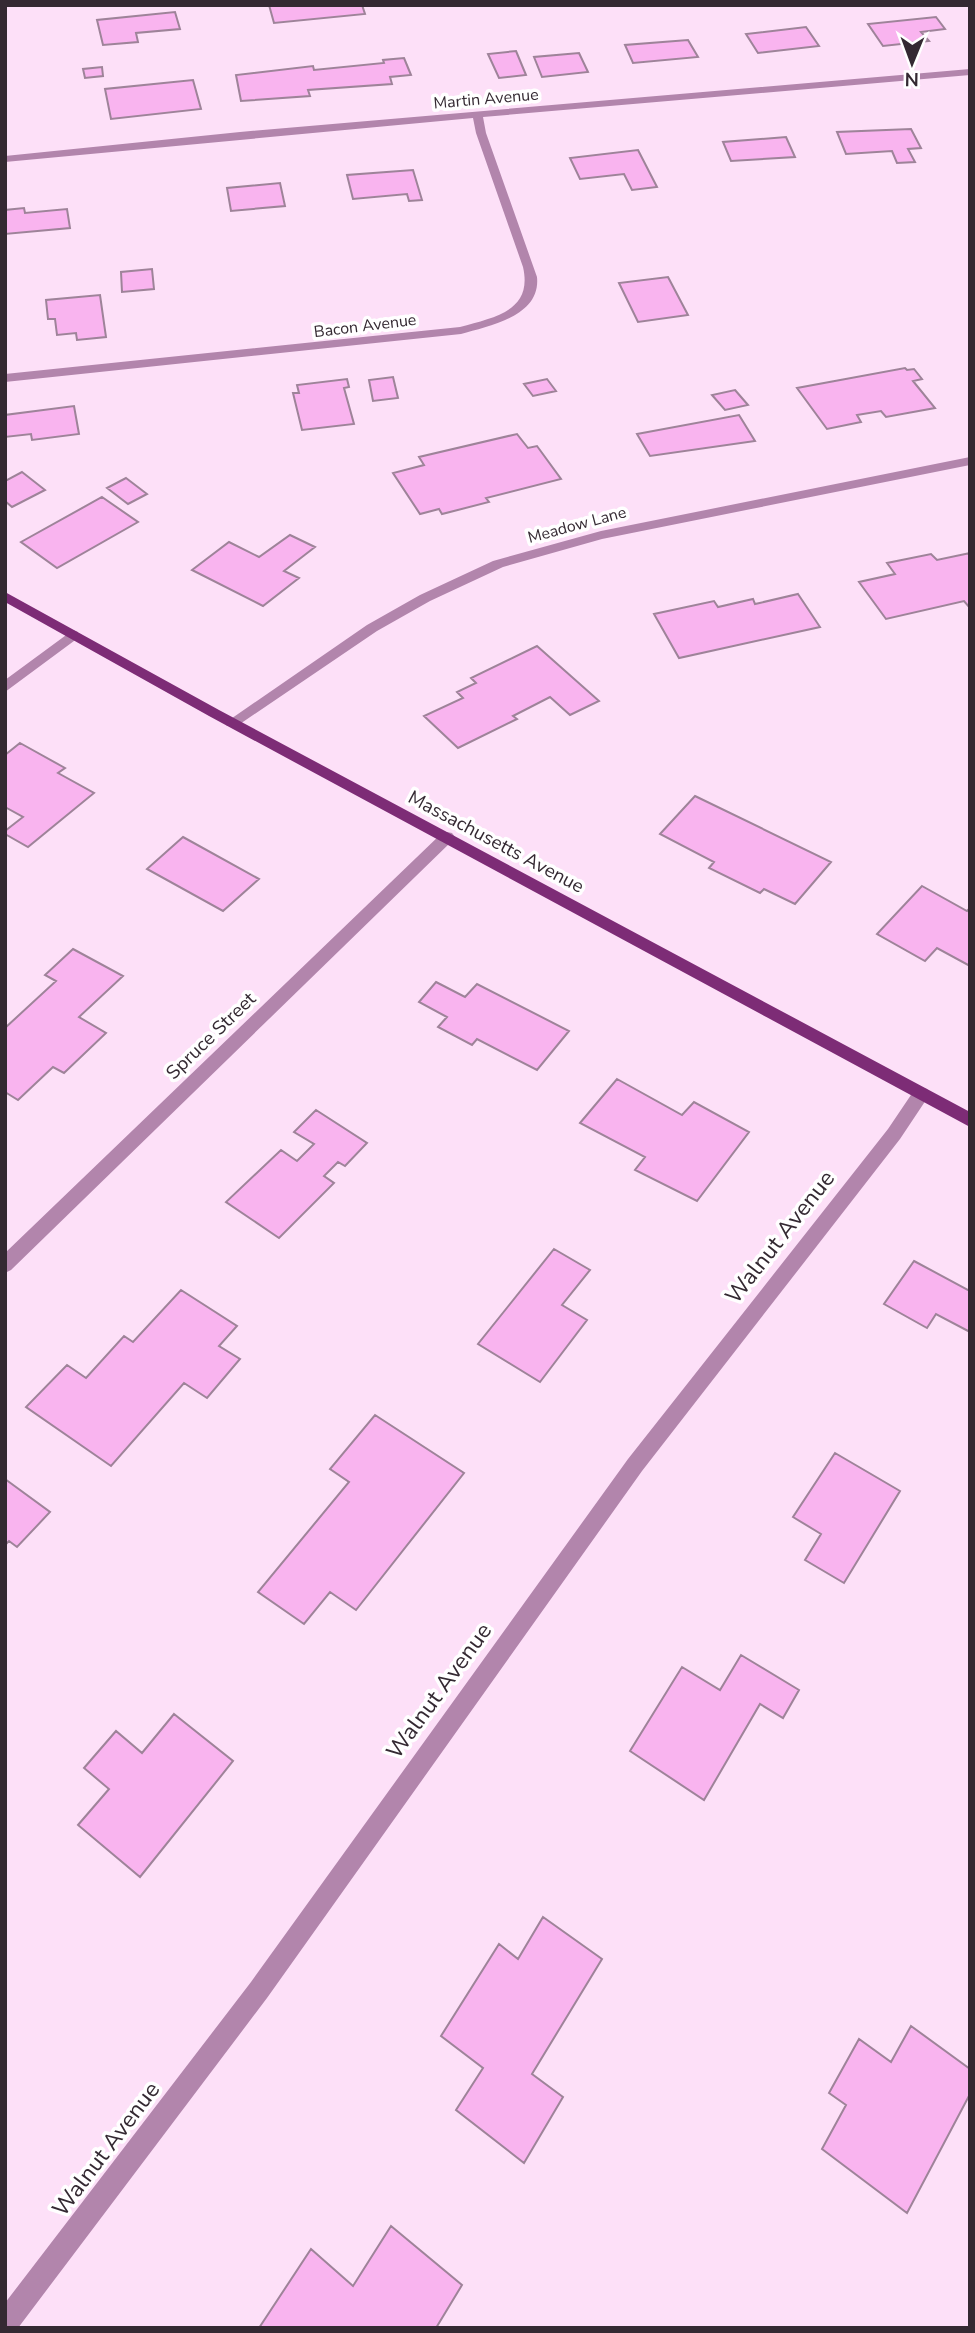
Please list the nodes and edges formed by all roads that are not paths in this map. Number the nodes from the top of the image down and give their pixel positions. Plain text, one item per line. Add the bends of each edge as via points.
1 (970, 72) edge
2 (478, 116) junction
3 (5, 159) edge
4 (5, 378) edge
5 (970, 461) edge
6 (5, 596) edge
7 (73, 635) junction
8 (5, 687) edge
9 (232, 723) junction
10 (447, 837) junction
11 (921, 1094) junction
12 (970, 1120) edge
13 (5, 1265) edge
14 (5, 2323) edge

1 - 2 street, Martin Avenue
2 - 3 street, Martin Avenue
2 - 4 street, Bacon Avenue via 529,267 529,298 513,310 461,330
5 - 9 street, Meadow Lane via 601,534 498,565 372,628
6 - 7 main road, Massachusetts Avenue
7 - 8 street
7 - 9 main road, Massachusetts Avenue
9 - 10 main road, Massachusetts Avenue
10 - 11 main road, Massachusetts Avenue
10 - 13 street, Spruce Street
11 - 12 main road, Massachusetts Avenue
11 - 14 street, Walnut Avenue via 635,1465 259,1990

